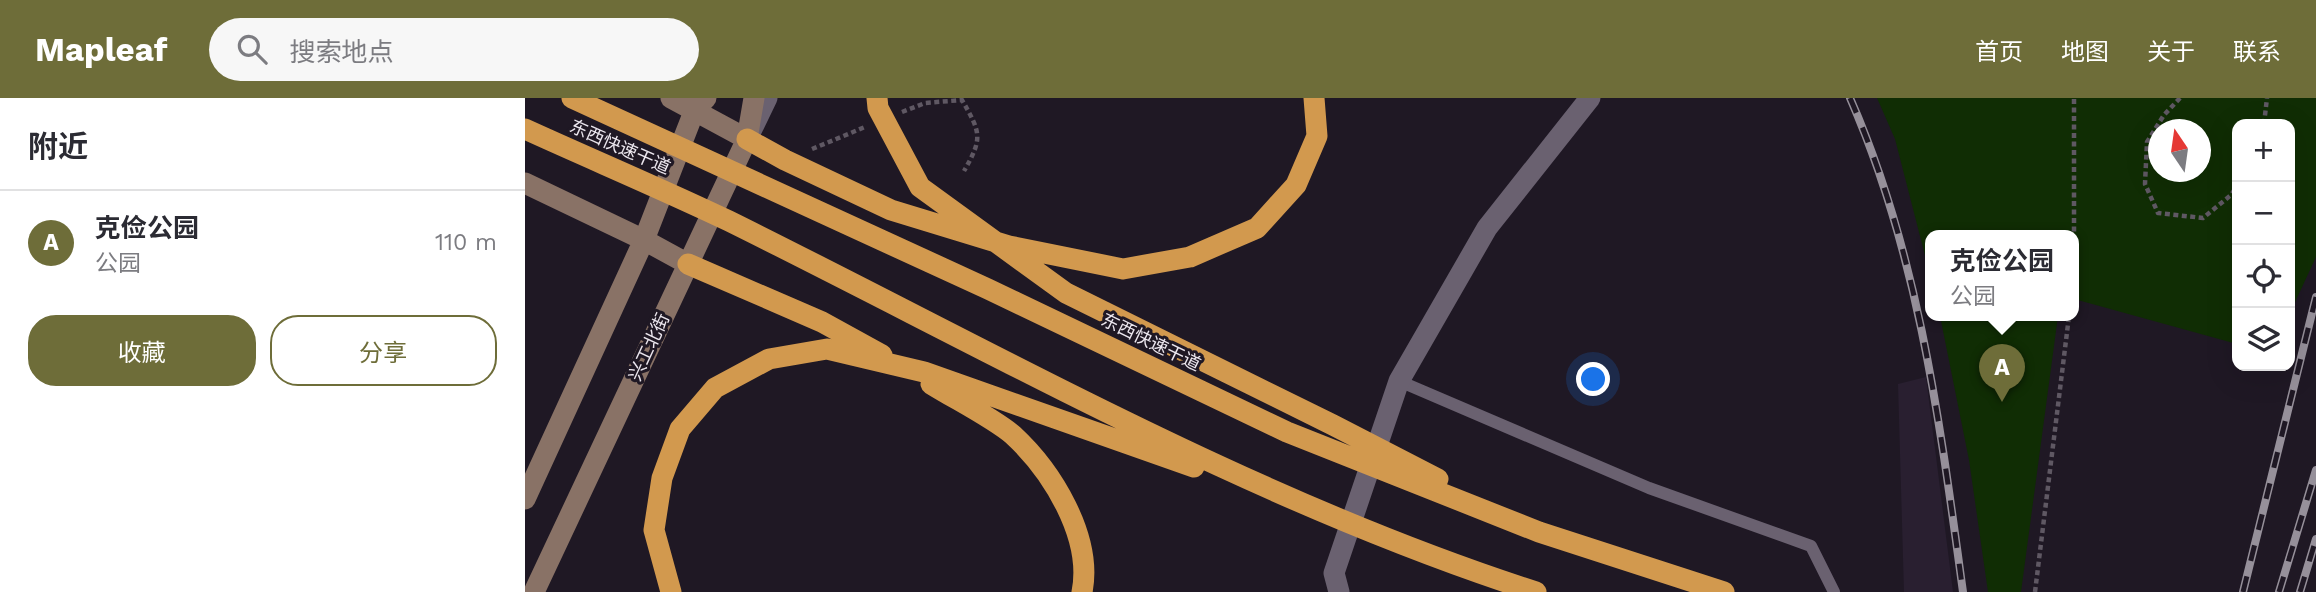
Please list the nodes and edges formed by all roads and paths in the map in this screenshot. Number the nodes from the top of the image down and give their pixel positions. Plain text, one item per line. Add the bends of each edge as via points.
1 (572, 98) edge
2 (671, 98) edge
3 (754, 98) edge
4 (767, 98) edge
5 (877, 98) edge
6 (1314, 98) edge
7 (1590, 98) edge
8 (2074, 98) edge
9 (2180, 98) edge
10 (2267, 98) edge
11 (700, 102) edge
12 (899, 113) dead end
13 (2265, 119) edge
14 (874, 123) dead end
15 (525, 129) edge
16 (747, 139) junction
17 (785, 160) junction
18 (964, 171) dead end
19 (525, 183) edge
20 (2232, 194) edge
21 (2074, 230) edge
22 (644, 240) junction
23 (688, 264) junction
24 (2068, 321) edge
25 (1399, 381) junction
26 (525, 499) edge
27 (1299, 503) junction
28 (1539, 532) junction
29 (534, 592) edge
30 (671, 592) edge
31 (1082, 592) edge
32 (1339, 592) edge
33 (1536, 592) edge
34 (1724, 592) edge
35 (1833, 592) edge
36 (2035, 592) edge

1 - 28 highway, 东西快速干道 via 1287,432
2 - 11 main road
3 - 16 main road, 兴工北街
4 - 16 street
5 - 28 highway via 899,152 920,187 1066,293
6 - 17 highway via 1317,136 1296,185 1257,228 1190,257 1123,269 1009,246 891,210
7 - 25 street via 1487,228
8 - 21 path
9 - 20 path via 2147,142 2145,184 2158,213 2203,218
10 - 13 path
11 - 16 main road
11 - 22 main road
12 - 18 path via 925,103 962,100 977,126 977,148
14 - 17 path
15 - 27 highway, 东西快速干道 via 727,220 1049,384
16 - 17 highway
16 - 23 main road, 兴工北街
19 - 22 main road
22 - 23 main road
22 - 26 main road
23 - 29 main road, 兴工北街
23 - 31 highway via 822,322 1012,434 1043,467 1067,505 1079,541
24 - 36 path
25 - 32 street via 1334,573
25 - 35 lane via 1649,488 1811,546
27 - 30 highway via 924,372 827,349 769,359 715,388 680,429 662,478 654,530
27 - 33 highway, 东西快速干道
28 - 34 highway, 东西快速干道

